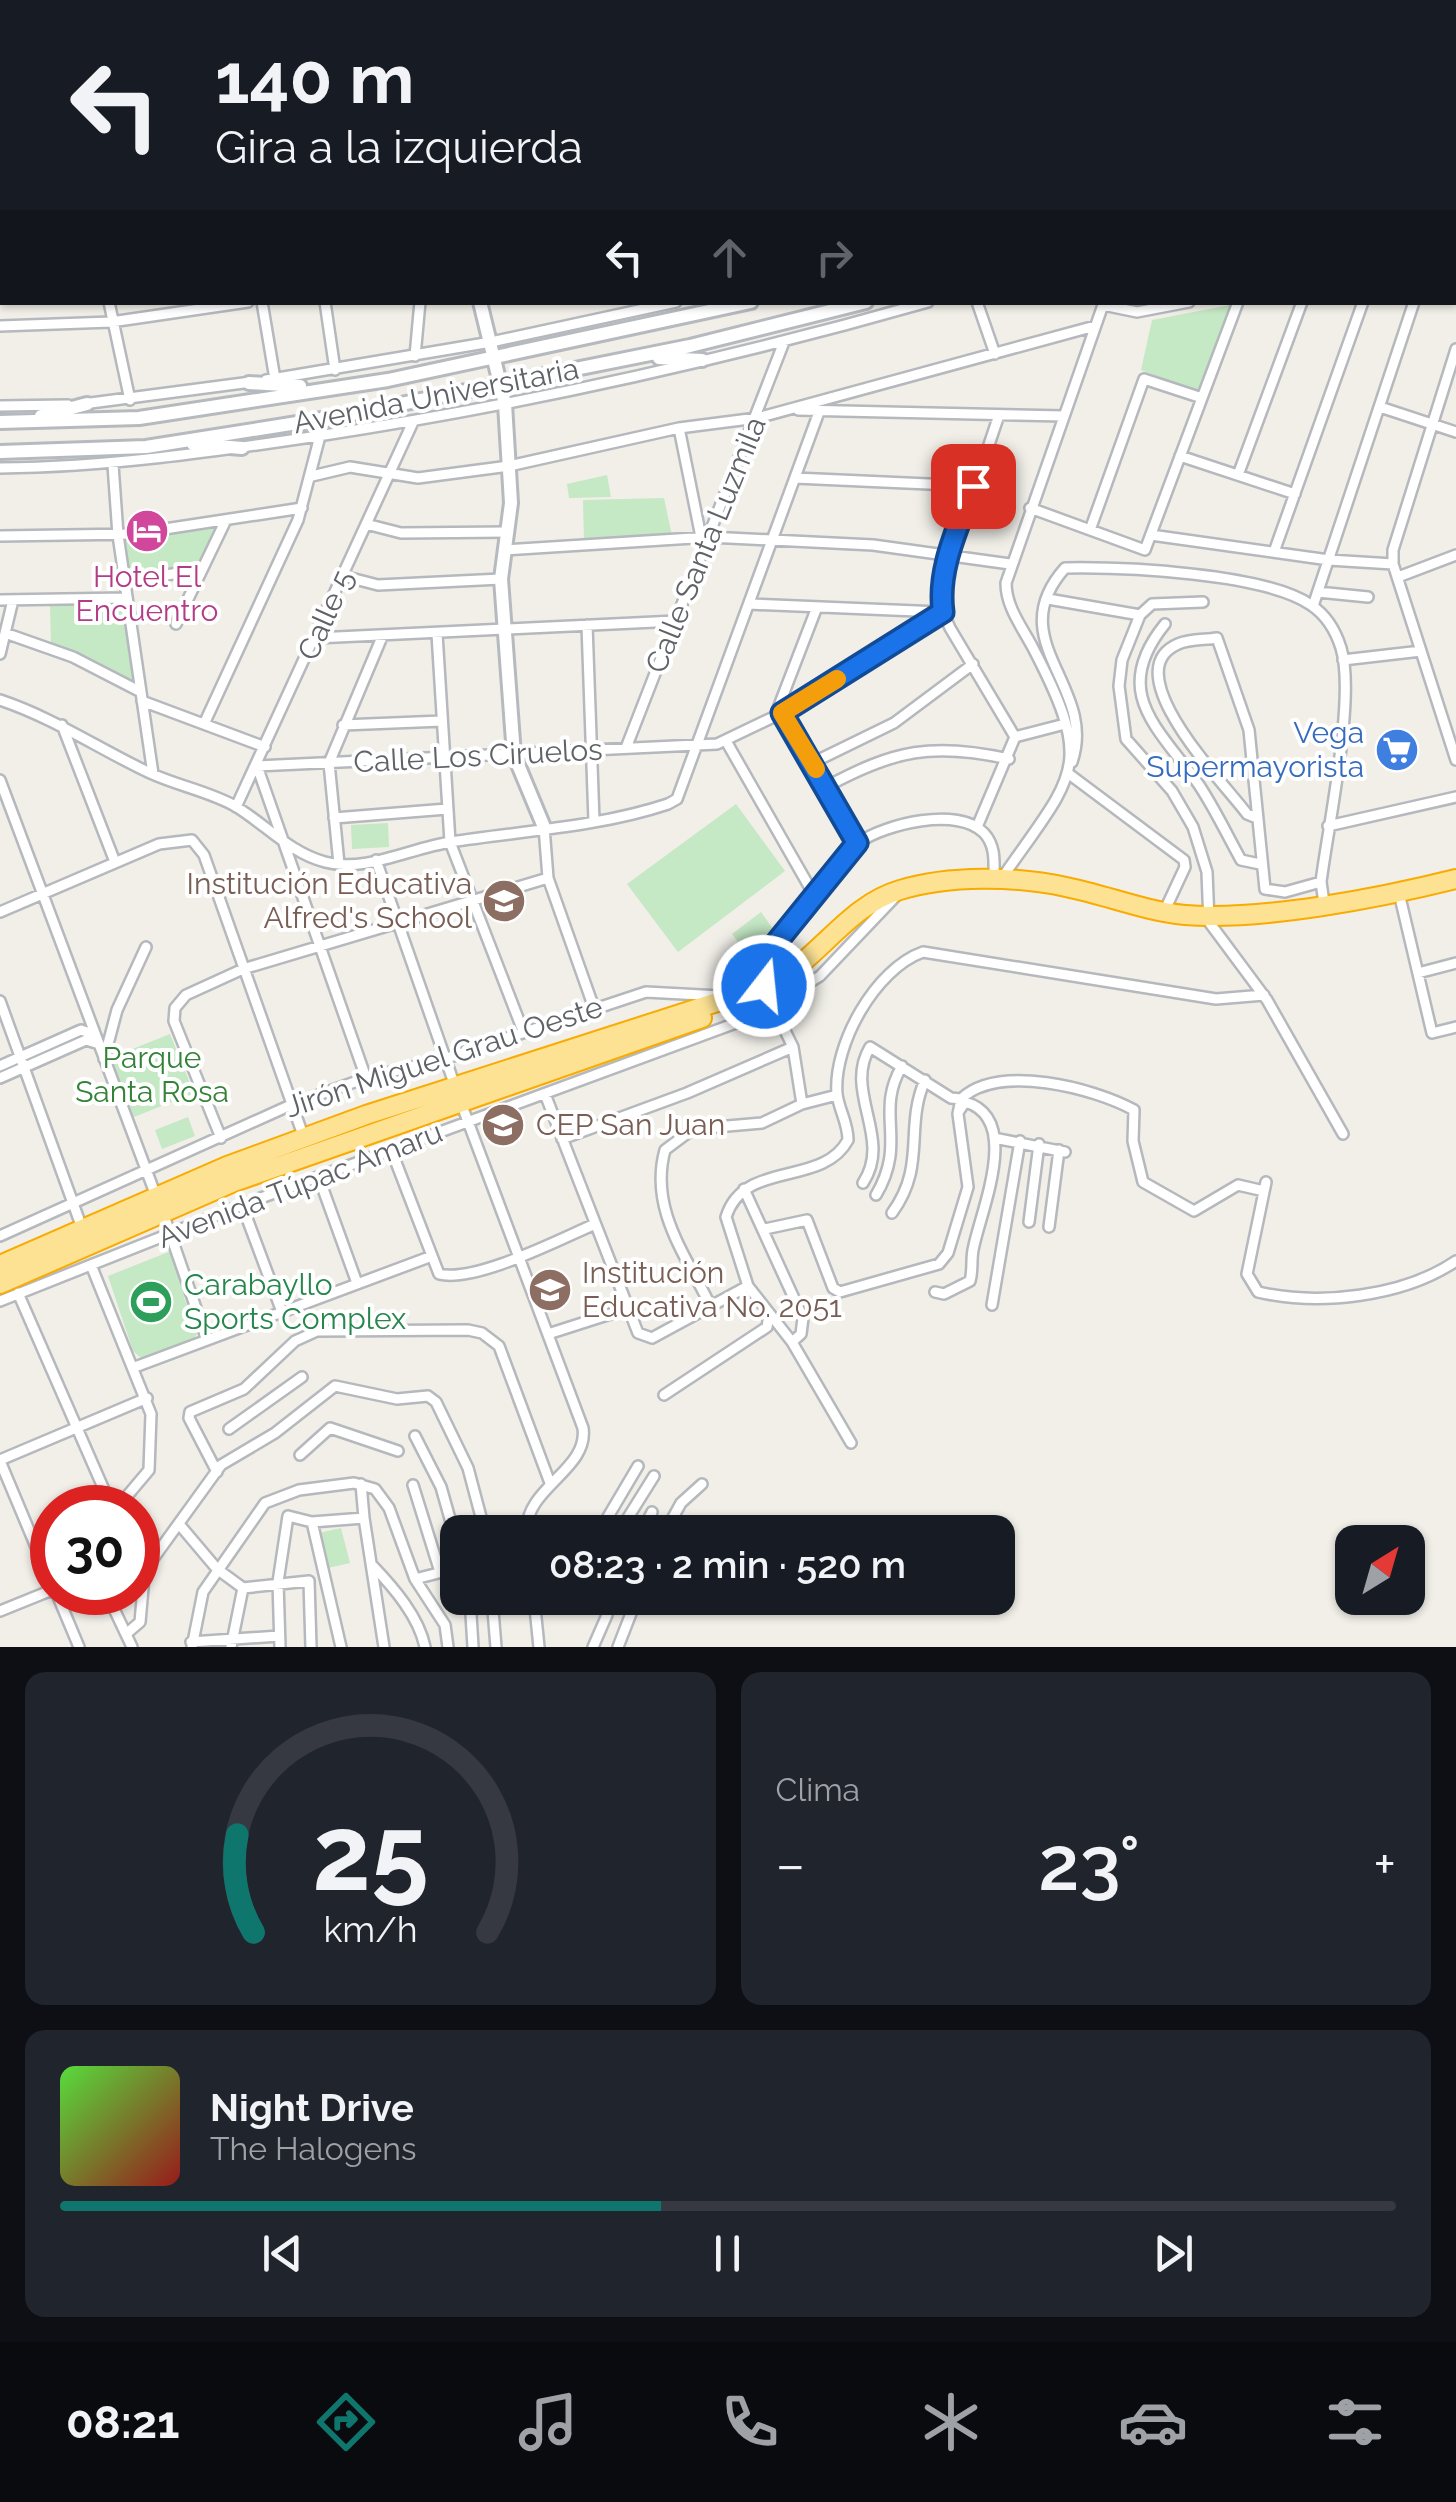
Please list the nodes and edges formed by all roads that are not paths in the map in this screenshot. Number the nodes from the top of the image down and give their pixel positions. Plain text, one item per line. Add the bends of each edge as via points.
1 (108, 305) edge
2 (262, 305) edge
3 (325, 305) edge
4 (420, 305) edge
5 (481, 305) edge
6 (614, 305) edge
7 (663, 305) edge
8 (737, 305) edge
9 (854, 305) edge
10 (917, 305) edge
11 (979, 305) edge
12 (1104, 305) edge
13 (1108, 305) edge
14 (1173, 305) edge
15 (1237, 305) edge
16 (1301, 305) edge
17 (1362, 305) edge
18 (1413, 305) edge
19 (202, 306) edge
20 (614, 316) junction
21 (111, 322) junction
22 (0, 326) edge
23 (1095, 326) junction
24 (491, 342) junction
25 (784, 342) junction
26 (1456, 350) edge
27 (995, 354) junction
28 (415, 356) junction
29 (495, 358) junction
30 (636, 358) junction
31 (702, 360) junction
32 (336, 370) junction
33 (274, 379) junction
34 (249, 383) junction
35 (501, 385) junction
36 (322, 388) junction
37 (1202, 398) junction
38 (130, 400) junction
39 (87, 404) junction
40 (505, 404) junction
41 (0, 406) edge
42 (1380, 407) junction
43 (790, 410) junction
44 (819, 412) junction
45 (999, 416) junction
46 (1064, 416) junction
47 (757, 418) junction
48 (0, 422) edge
49 (19, 422) junction
50 (413, 422) junction
51 (1432, 424) junction
52 (679, 428) junction
53 (1456, 432) edge
54 (320, 436) junction
55 (171, 443) junction
56 (242, 448) junction
57 (56, 450) junction
58 (0, 452) edge
59 (1180, 456) junction
60 (0, 465) edge
61 (113, 465) junction
62 (509, 466) junction
63 (390, 473) junction
64 (1238, 475) junction
65 (312, 476) junction
66 (796, 478) junction
67 (973, 486) junction
68 (1295, 494) junction
69 (302, 508) junction
70 (1030, 508) junction
71 (226, 520) junction
72 (366, 524) junction
73 (1090, 530) junction
74 (508, 532) junction
75 (118, 535) junction
76 (1151, 535) junction
77 (0, 536) edge
78 (705, 537) junction
79 (773, 540) junction
80 (505, 550) junction
81 (949, 552) junction
82 (1274, 552) junction
83 (1456, 555) edge
84 (1329, 560) junction
85 (1010, 564) junction
86 (1393, 564) junction
87 (202, 569) junction
88 (344, 576) junction
89 (1398, 577) junction
90 (501, 578) junction
91 (125, 582) junction
92 (1318, 592) junction
93 (1368, 597) dead end
94 (127, 598) junction
95 (1048, 598) junction
96 (0, 600) edge
97 (13, 600) junction
98 (1204, 602) dead end
99 (749, 604) junction
100 (1313, 606) junction
101 (817, 607) junction
102 (943, 612) junction
103 (1140, 616) junction
104 (676, 620) junction
105 (176, 624) dead end
106 (587, 624) junction
107 (1165, 624) dead end
108 (504, 631) junction
109 (5, 633) junction
110 (438, 634) junction
111 (382, 637) junction
112 (316, 638) junction
113 (1421, 651) junction
114 (0, 654) edge
115 (1343, 660) junction
116 (972, 664) junction
117 (142, 696) junction
118 (0, 700) edge
119 (779, 714) junction
120 (442, 721) junction
121 (204, 724) junction
122 (1066, 724) junction
123 (62, 725) junction
124 (342, 726) junction
125 (1015, 737) junction
126 (726, 740) junction
127 (698, 744) junction
128 (265, 747) junction
129 (626, 748) junction
130 (592, 752) junction
131 (514, 756) junction
132 (445, 758) junction
133 (1009, 759) junction
134 (1456, 760) edge
135 (329, 762) junction
136 (1072, 762) junction
137 (812, 764) junction
138 (258, 766) junction
139 (154, 774) junction
140 (1069, 774) junction
141 (0, 780) edge
142 (826, 787) junction
143 (1456, 797) edge
144 (236, 807) junction
145 (447, 809) junction
146 (334, 818) junction
147 (1257, 818) junction
148 (594, 821) junction
149 (1328, 826) junction
150 (544, 827) junction
151 (977, 827) junction
152 (450, 842) junction
153 (857, 843) junction
154 (288, 845) junction
155 (376, 860) junction
156 (115, 862) junction
157 (338, 864) junction
158 (1260, 864) junction
159 (548, 878) junction
160 (1456, 878) edge
161 (997, 880) junction
162 (1321, 882) junction
163 (901, 889) junction
164 (1398, 890) junction
165 (42, 894) junction
166 (814, 895) junction
167 (473, 898) junction
168 (1324, 903) junction
169 (0, 912) edge
170 (1164, 912) junction
171 (1208, 916) junction
172 (396, 923) junction
173 (321, 944) junction
174 (146, 947) dead end
175 (1456, 963) edge
176 (244, 969) junction
177 (1418, 973) junction
178 (764, 986) junction
179 (1264, 995) junction
180 (732, 998) junction
181 (0, 1000) edge
182 (772, 1006) junction
183 (594, 1008) junction
184 (1456, 1027) edge
185 (523, 1031) junction
186 (94, 1039) junction
187 (793, 1046) junction
188 (444, 1060) junction
189 (103, 1061) junction
190 (23, 1062) junction
191 (0, 1066) edge
192 (902, 1066) junction
193 (0, 1078) edge
194 (366, 1078) junction
195 (926, 1080) junction
196 (457, 1093) junction
197 (545, 1094) junction
198 (837, 1095) junction
199 (961, 1098) junction
200 (294, 1104) junction
201 (802, 1104) junction
202 (958, 1114) junction
203 (468, 1122) junction
204 (1343, 1134) dead end
205 (221, 1138) junction
206 (304, 1138) junction
207 (994, 1138) junction
208 (562, 1139) junction
209 (1020, 1141) junction
210 (1038, 1144) junction
211 (392, 1152) junction
212 (147, 1172) junction
213 (319, 1178) junction
214 (863, 1183) dead end
215 (744, 1189) junction
216 (876, 1195) dead end
217 (74, 1205) junction
218 (160, 1205) junction
219 (242, 1205) junction
220 (892, 1213) dead end
221 (1029, 1222) dead end
222 (594, 1225) junction
223 (1049, 1226) dead end
224 (83, 1229) junction
225 (764, 1229) junction
226 (170, 1234) junction
227 (0, 1236) edge
228 (432, 1256) junction
229 (519, 1256) junction
230 (1456, 1261) edge
231 (0, 1265) edge
232 (91, 1265) junction
233 (357, 1283) junction
234 (0, 1284) edge
235 (748, 1286) junction
236 (936, 1292) dead end
237 (18, 1293) junction
238 (0, 1301) edge
239 (709, 1303) junction
240 (992, 1305) dead end
241 (626, 1309) junction
242 (282, 1312) junction
243 (769, 1315) junction
244 (548, 1334) junction
245 (207, 1340) junction
246 (792, 1342) junction
247 (135, 1367) junction
248 (302, 1377) dead end
249 (664, 1395) dead end
250 (147, 1398) junction
251 (76, 1427) junction
252 (229, 1429) dead end
253 (414, 1436) dead end
254 (851, 1442) dead end
255 (398, 1450) dead end
256 (300, 1455) dead end
257 (0, 1461) edge
258 (638, 1466) dead end
259 (217, 1472) junction
260 (654, 1476) dead end
261 (550, 1483) junction
262 (361, 1484) junction
263 (702, 1484) dead end
264 (103, 1485) edge
265 (135, 1485) edge
266 (413, 1485) dead end
267 (294, 1493) junction
268 (652, 1512) dead end
269 (449, 1515) edge
270 (481, 1515) edge
271 (529, 1515) edge
272 (609, 1515) edge
273 (630, 1515) edge
274 (650, 1515) edge
275 (674, 1515) edge
276 (288, 1516) junction
277 (364, 1518) junction
278 (312, 1522) junction
279 (179, 1524) junction
280 (30, 1532) edge
281 (372, 1566) junction
282 (217, 1569) junction
283 (440, 1572) joint
284 (415, 1579) junction
285 (278, 1582) junction
286 (243, 1588) junction
287 (30, 1599) edge
288 (0, 1611) edge
289 (65, 1615) edge
290 (117, 1615) edge
291 (471, 1615) edge
292 (493, 1615) edge
293 (536, 1615) edge
294 (607, 1615) edge
295 (630, 1615) edge
296 (126, 1634) junction
297 (279, 1641) edge
298 (231, 1642) edge
299 (191, 1645) edge
300 (79, 1647) edge
301 (132, 1647) edge
302 (311, 1647) edge
303 (340, 1647) edge
304 (384, 1647) edge
305 (425, 1647) edge
306 (448, 1647) edge
307 (473, 1647) edge
308 (496, 1647) edge
309 (539, 1647) edge
310 (593, 1647) edge
311 (618, 1647) edge

1 - 21 street
2 - 33 street
3 - 32 street
4 - 28 street
5 - 24 street
6 - 20 street
7 - 20 street
8 - 29 street, Avenida Universitaria
9 - 30 street, Avenida Universitaria
10 - 25 street
11 - 27 street
12 - 23 street
13 - 14 street via 1137,312
15 - 37 street
16 - 64 street
17 - 68 street
18 - 42 street
19 - 21 street
20 - 24 street
21 - 22 street
21 - 38 street
23 - 27 street
23 - 46 street
24 - 28 street
24 - 29 street
25 - 31 street
25 - 47 street, Calle Santa Luzmila
26 - 51 street
27 - 43 street
28 - 32 street
29 - 35 street
29 - 36 street, Avenida Universitaria
30 - 31 street
30 - 35 street, Avenida Universitaria
31 - 40 street
32 - 33 street
33 - 34 street
34 - 36 street
34 - 38 street
35 - 40 street
35 - 55 street, Avenida Universitaria
36 - 49 street, Avenida Universitaria via 140,418
37 - 59 street
37 - 73 street via 1144,379
38 - 39 street
39 - 41 street
39 - 49 street
40 - 50 street
40 - 62 street
42 - 51 street
42 - 84 street
43 - 44 street
43 - 47 street
44 - 45 street
44 - 66 street
45 - 46 street
45 - 67 street
46 - 70 street
47 - 52 street
47 - 78 street, Calle Santa Luzmila
48 - 49 street, Avenida Universitaria
50 - 54 street
50 - 63 street, Calle 5
51 - 53 street
51 - 86 street
52 - 62 street
52 - 78 street
54 - 56 street
54 - 65 street
55 - 56 street
55 - 57 street, Avenida Universitaria
56 - 61 street
57 - 58 street, Avenida Universitaria
57 - 60 street
59 - 64 street
59 - 76 street
60 - 61 street
61 - 75 street
62 - 63 street via 448,477
62 - 74 street
63 - 65 street via 350,466
63 - 72 street, Calle 5
64 - 68 street
65 - 69 street
66 - 67 street
66 - 79 street
67 - 81 street
68 - 82 street
69 - 71 street
69 - 121 street
70 - 73 street
70 - 85 street
71 - 75 street
71 - 87 street
72 - 74 street via 400,533
72 - 88 street, Calle 5
73 - 76 street via 1145,550
74 - 80 street
75 - 77 street
75 - 91 street
76 - 82 street
78 - 79 street
78 - 80 street
78 - 104 street, Calle Santa Luzmila
79 - 81 street
79 - 99 street
80 - 90 street
81 - 85 street
81 - 102 street
82 - 84 street
83 - 89 street
84 - 86 street
84 - 92 street
85 - 122 street via 1009,602 1055,687
86 - 89 street
87 - 91 street
87 - 105 street
88 - 90 street via 378,585
88 - 112 street, Calle 5
89 - 113 street
90 - 108 street
91 - 94 street
92 - 93 street
92 - 100 street
94 - 97 street
94 - 117 street
95 - 100 street via 1065,568 1078,568 1265,586
95 - 103 street
95 - 136 street via 1042,640 1072,698 1078,742
96 - 97 street
97 - 109 street
98 - 103 street via 1152,604
99 - 101 street
99 - 127 street
100 - 115 street via 1330,624
101 - 102 street
101 - 119 street
102 - 116 street
102 - 119 street, Calle Los Ciruelos
103 - 171 street via 1119,686 1126,739 1172,791 1193,827 1208,872
104 - 106 street
104 - 129 street, Calle Santa Luzmila
106 - 108 street
106 - 130 street
107 - 158 street via 1143,654 1146,718 1198,784 1241,860
108 - 110 street
108 - 131 street
109 - 114 street
109 - 117 street via 73,656
110 - 111 street
110 - 120 street
111 - 112 street
111 - 124 street
112 - 128 street, Calle 5
113 - 115 street
113 - 134 street
115 - 149 street via 1347,696
116 - 125 street
116 - 137 street via 894,723
117 - 121 street
117 - 139 street
118 - 123 street
119 - 126 street, Calle Los Ciruelos
119 - 137 street
120 - 124 street
120 - 132 street
121 - 128 street
122 - 125 street
122 - 136 street
123 - 139 street
123 - 156 street
124 - 135 street
125 - 133 street
126 - 127 street, Calle Los Ciruelos
126 - 166 street
127 - 129 street, Calle Los Ciruelos
127 - 148 street via 677,799
128 - 138 street, Calle 5
129 - 130 street, Calle Los Ciruelos
130 - 131 street, Calle Los Ciruelos
130 - 148 street
131 - 132 street, Calle Los Ciruelos
131 - 150 street
132 - 135 street, Calle Los Ciruelos
132 - 145 street
133 - 142 street via 917,750 881,759
133 - 151 street
135 - 138 street, Calle Los Ciruelos
135 - 146 street
136 - 140 street
137 - 142 street
138 - 144 street, Calle 5
138 - 154 street
139 - 144 street
140 - 161 street via 1055,805
140 - 170 street via 1184,860
141 - 165 street
142 - 153 street
143 - 149 street
144 - 154 street
145 - 146 street
145 - 152 street
146 - 157 street
147 - 147 street via 1247,814 1162,703 1162,666 1181,642 1217,638 1223,651 1249,730
147 - 158 street
148 - 150 street
149 - 162 street
150 - 152 street
150 - 159 street
151 - 153 street via 933,822 892,828
151 - 161 street via 991,843
152 - 155 street
152 - 167 street
153 - 166 street
154 - 157 street
154 - 173 street
155 - 157 street
155 - 172 street
156 - 165 street
156 - 176 street via 172,839 192,840 204,855
158 - 162 street via 1269,892
159 - 167 street
159 - 183 street
160 - 164 highway, Avenida Túpac Amaru
161 - 163 highway, Avenida Túpac Amaru
161 - 170 highway, Avenida Túpac Amaru via 1064,886
162 - 168 street
163 - 178 highway, Avenida Túpac Amaru
163 - 182 street, Avenida Túpac Amaru via 820,976
164 - 168 highway, Avenida Túpac Amaru
164 - 177 street
165 - 169 street
165 - 186 street
166 - 178 street via 766,961 760,973
167 - 172 street
167 - 185 street
168 - 171 highway, Avenida Túpac Amaru
170 - 171 highway, Avenida Túpac Amaru
171 - 179 street
172 - 173 street
172 - 188 street
173 - 176 street
173 - 194 street
174 - 189 street
175 - 177 street
176 - 200 street
176 - 205 street via 186,995 175,1008 174,1021
177 - 184 street via 1432,1034
178 - 180 highway, Avenida Túpac Amaru
178 - 196 highway, Avenida Túpac Amaru via 733,1007
179 - 198 street via 1216,999 923,952 893,973 853,1026
179 - 204 street
180 - 183 street, Jirón Miguel Grau Oeste via 656,990
180 - 196 highway, Avenida Túpac Amaru
181 - 190 street
182 - 187 street
182 - 197 street, Avenida Túpac Amaru
183 - 185 street, Jirón Miguel Grau Oeste
185 - 188 street, Jirón Miguel Grau Oeste
186 - 189 street
186 - 190 street via 81,1030
187 - 201 street
187 - 208 street
188 - 194 street, Jirón Miguel Grau Oeste
188 - 196 street
189 - 212 street
190 - 191 street
190 - 193 street
190 - 217 street
192 - 195 street
192 - 214 street via 870,1047 862,1062 875,1144
192 - 216 street via 890,1092 892,1162
194 - 200 street, Jirón Miguel Grau Oeste
195 - 199 street
195 - 220 street via 914,1110 914,1171
196 - 203 street
196 - 206 highway, Avenida Túpac Amaru
196 - 218 highway, Avenida Túpac Amaru
197 - 203 street, Avenida Túpac Amaru
197 - 208 street
198 - 201 street
198 - 215 street via 848,1126 841,1153 814,1169 791,1170
199 - 202 street
199 - 230 street via 982,1087 1049,1080 1134,1110 1138,1172 1155,1192 1194,1211 1238,1185 1265,1186 1247,1274 1258,1292 1381,1291
200 - 205 street, Jirón Miguel Grau Oeste
200 - 206 street
201 - 239 street via 762,1123 693,1129 665,1150 661,1194 669,1226
202 - 207 street via 965,1102 987,1114
202 - 225 street via 968,1188 939,1264 840,1292 808,1220
203 - 211 street, Avenida Túpac Amaru
203 - 229 street
205 - 212 street, Jirón Miguel Grau Oeste
206 - 218 highway, Avenida Túpac Amaru
207 - 209 street
207 - 236 street via 990,1198 972,1252 972,1275 966,1285
208 - 222 street
209 - 210 street
209 - 240 street
210 - 221 street
210 - 223 street via 1062,1151
211 - 213 street, Avenida Túpac Amaru
211 - 228 street
212 - 217 street, Jirón Miguel Grau Oeste
212 - 218 street
213 - 219 street, Avenida Túpac Amaru
213 - 233 street
215 - 225 street
215 - 235 street via 726,1218
217 - 224 street
217 - 227 street, Jirón Miguel Grau Oeste
218 - 224 highway, Avenida Túpac Amaru
218 - 226 street
218 - 234 highway, Avenida Túpac Amaru
219 - 226 street, Avenida Túpac Amaru
219 - 242 street
222 - 229 street
222 - 241 street
224 - 231 highway, Avenida Túpac Amaru
225 - 246 street via 803,1318
226 - 232 street, Avenida Túpac Amaru
226 - 245 street
228 - 229 street via 439,1274 451,1277
228 - 233 street
229 - 244 street
232 - 237 street, Avenida Túpac Amaru
232 - 247 street
233 - 242 street
235 - 239 street
235 - 243 street
237 - 238 street, Avenida Túpac Amaru
237 - 251 street
239 - 241 street via 652,1338 645,1338
241 - 244 street
242 - 245 street
243 - 246 street
243 - 249 street via 767,1327
244 - 261 street via 583,1428 582,1445
245 - 247 street
246 - 254 street
247 - 250 street
248 - 252 street
250 - 251 street
250 - 265 street via 149,1470
251 - 257 street
251 - 264 street
253 - 269 street
255 - 256 street via 330,1428
257 - 280 street
258 - 272 street
259 - 261 street via 189,1414 244,1390 295,1341 316,1331 477,1331 506,1359
259 - 270 street via 335,1386 397,1399 432,1398 468,1468
259 - 279 street
260 - 273 street
261 - 271 street
262 - 267 street
262 - 277 street
262 - 284 street via 375,1489 389,1508
263 - 275 street
266 - 283 street
267 - 276 street
267 - 282 street via 265,1503
268 - 274 street
276 - 278 street
276 - 285 street
277 - 278 street
277 - 281 street
278 - 303 street
279 - 282 street
279 - 296 street via 144,1577 140,1622
281 - 304 street
281 - 305 street via 392,1585
282 - 286 street
282 - 299 street via 195,1613
283 - 284 street
284 - 306 street via 445,1626
285 - 286 street
285 - 297 street
285 - 302 street via 309,1580
286 - 298 street
287 - 288 street
289 - 300 street
290 - 296 street
291 - 307 street
292 - 308 street
293 - 309 street
294 - 310 street
295 - 311 street
296 - 301 street
297 - 298 street
298 - 299 street

